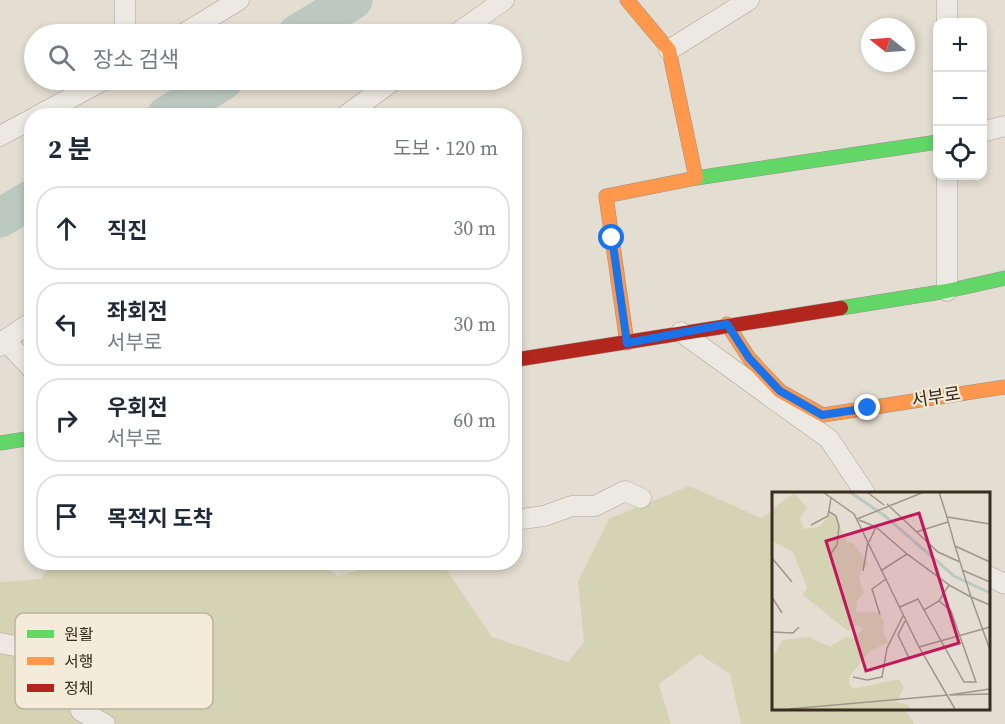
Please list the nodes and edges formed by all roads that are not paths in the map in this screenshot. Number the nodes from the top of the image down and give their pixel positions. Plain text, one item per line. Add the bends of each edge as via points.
1 (125, 0) edge
2 (238, 0) edge
3 (504, 0) edge
4 (627, 0) edge
5 (748, 0) edge
6 (947, 0) edge
7 (947, 18) edge
8 (125, 24) edge
9 (199, 24) edge
10 (470, 24) edge
11 (669, 50) junction
12 (85, 90) edge
13 (380, 90) edge
14 (52, 108) edge
15 (356, 108) edge
16 (24, 122) edge
17 (1005, 126) edge
18 (987, 131) edge
19 (0, 135) edge
20 (933, 143) edge
21 (696, 178) junction
22 (947, 180) edge
23 (1005, 278) edge
24 (947, 291) junction
25 (727, 324) junction
26 (24, 328) edge
27 (681, 332) junction
28 (2, 343) edge
29 (627, 343) junction
30 (522, 359) edge
31 (24, 362) edge
32 (1005, 387) edge
33 (24, 439) edge
34 (0, 443) edge
35 (864, 492) edge
36 (641, 498) dead end
37 (522, 519) edge
38 (990, 577) edge
39 (1005, 584) edge
40 (0, 643) edge
41 (15, 646) edge
42 (80, 709) edge
43 (105, 724) edge

1 - 8 street
2 - 9 street
3 - 10 street
4 - 11 street
5 - 11 street
6 - 7 street
11 - 21 street
12 - 14 street
13 - 15 street
16 - 19 street
17 - 18 street
20 - 21 street
21 - 29 street via 606,196
22 - 24 street
23 - 24 street
24 - 25 street
25 - 27 street
25 - 32 street, 서부로 via 749,358 780,391 822,415
26 - 28 street
27 - 29 street
27 - 35 street via 829,439
28 - 31 street
29 - 30 street
33 - 34 street
36 - 37 street via 625,491 595,506 572,506
38 - 39 street
40 - 41 street
42 - 43 street

